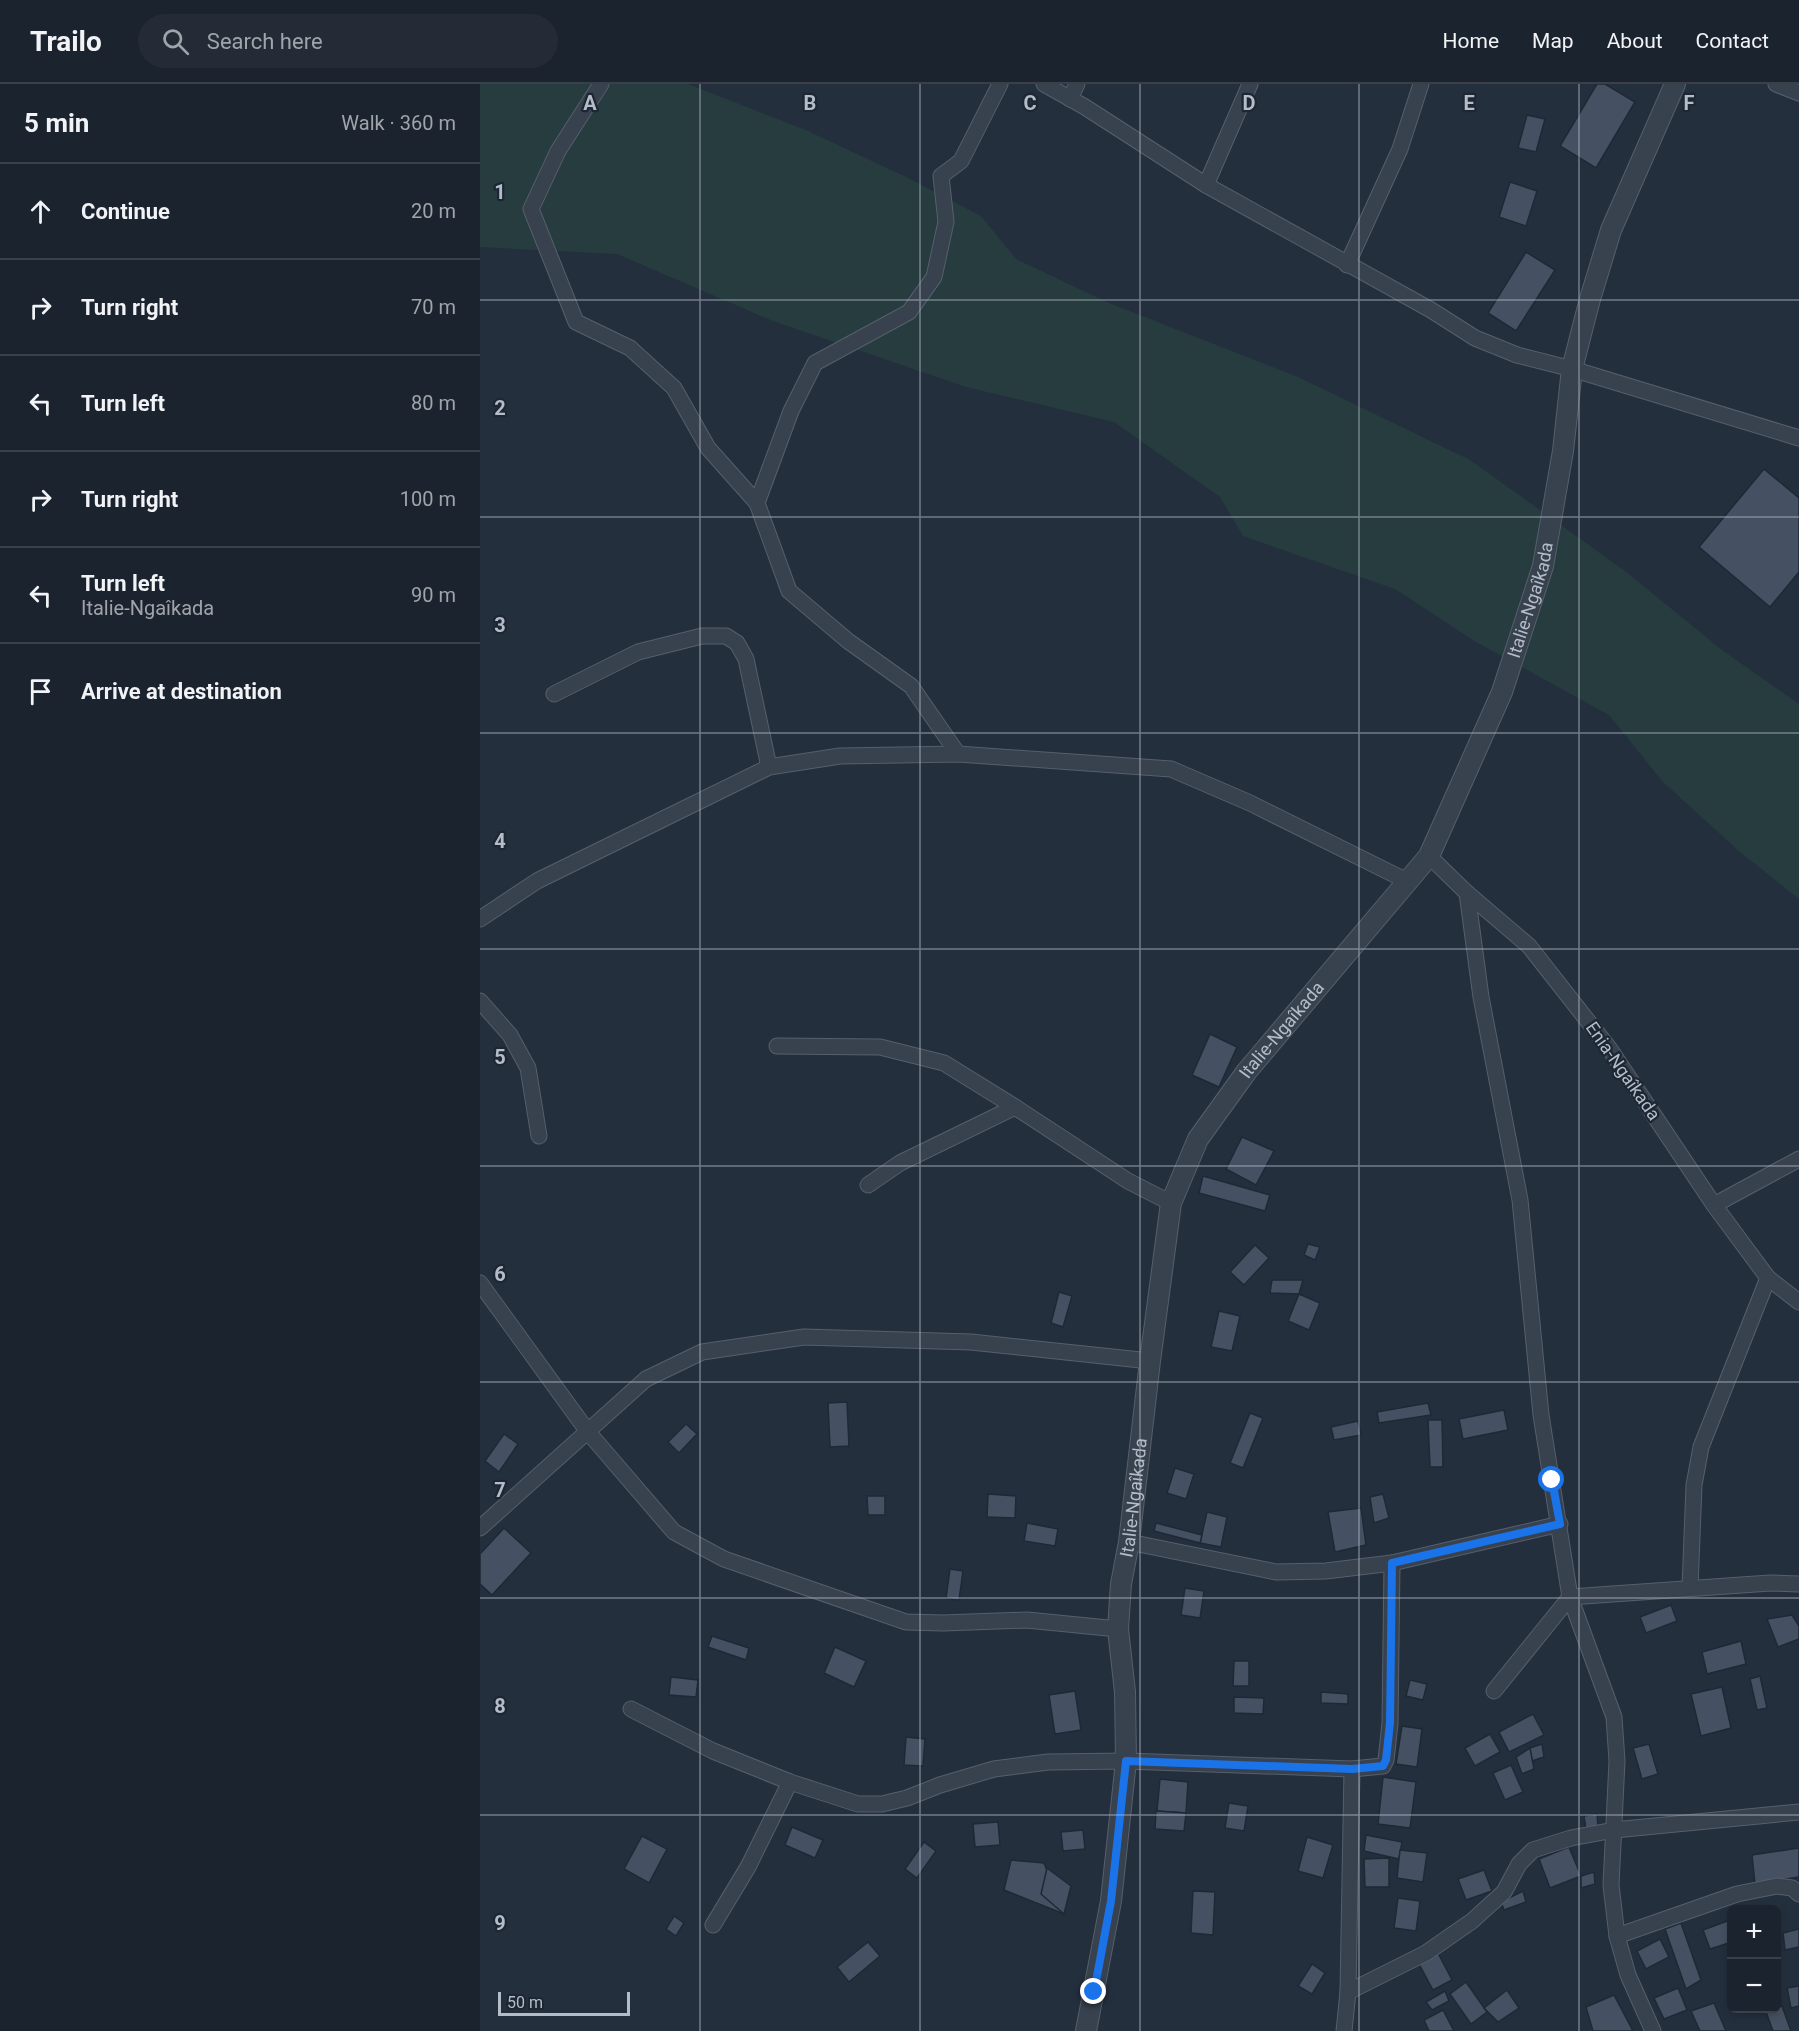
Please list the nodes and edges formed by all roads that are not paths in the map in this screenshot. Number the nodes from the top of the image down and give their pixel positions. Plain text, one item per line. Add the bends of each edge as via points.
1 (601, 84) edge
2 (1000, 84) edge
3 (1044, 84) edge
4 (1077, 84) edge
5 (1250, 84) edge
6 (1421, 84) edge
7 (1776, 84) edge
8 (1672, 85) edge
9 (1799, 93) edge
10 (1070, 99) junction
11 (1206, 185) junction
12 (1347, 265) junction
13 (1572, 369) junction
14 (1799, 438) edge
15 (757, 503) junction
16 (554, 694) dead end
17 (958, 754) junction
18 (770, 767) junction
19 (1429, 856) junction
20 (1407, 881) junction
21 (1467, 893) junction
22 (480, 919) edge
23 (480, 1001) edge
24 (777, 1046) dead end
25 (1015, 1107) junction
26 (539, 1136) dead end
27 (1799, 1159) edge
28 (868, 1185) dead end
29 (1171, 1203) junction
30 (1714, 1205) junction
31 (1768, 1278) junction
32 (480, 1283) edge
33 (1799, 1302) edge
34 (1150, 1361) junction
35 (588, 1432) junction
36 (1560, 1524) junction
37 (480, 1528) edge
38 (1129, 1542) junction
39 (1392, 1563) junction
40 (1799, 1584) edge
41 (1690, 1588) junction
42 (1570, 1597) junction
43 (1118, 1629) junction
44 (1494, 1691) dead end
45 (631, 1709) dead end
46 (1126, 1761) junction
47 (1352, 1769) junction
48 (790, 1782) junction
49 (1799, 1812) edge
50 (1614, 1830) junction
51 (1799, 1894) edge
52 (713, 1925) dead end
53 (1617, 1936) junction
54 (1348, 1992) junction
55 (1086, 2031) edge
56 (1344, 2031) edge
57 (1653, 2031) edge

1 - 15 street via 558,151 531,209 576,322 630,348 674,388 708,448
2 - 15 street via 961,160 941,176 946,222 934,277 909,312 814,363 791,411
3 - 10 street
4 - 10 street
5 - 11 street
6 - 12 street via 1400,149
7 - 9 street
8 - 13 street, Italie-Ngaîkada via 1611,230
10 - 11 street
11 - 12 street
12 - 13 street via 1475,338 1517,355
13 - 14 street
13 - 19 street, Italie-Ngaîkada via 1563,451 1543,566 1502,692
15 - 17 street via 789,591 848,641 911,686
16 - 18 street via 638,652 702,636 726,636 737,643 746,658
17 - 18 street via 840,756
17 - 20 street via 1171,769 1250,803
18 - 22 street via 537,881
19 - 20 street, Italie-Ngaîkada
19 - 21 street, Enia-Ngaîkada
20 - 29 street, Italie-Ngaîkada via 1247,1071 1198,1139
21 - 30 street, Enia-Ngaîkada via 1529,946 1609,1047
21 - 36 street via 1481,997 1520,1200 1541,1415
23 - 26 street via 510,1035 528,1068
24 - 25 street via 880,1047 944,1063
25 - 28 street via 900,1163
25 - 29 street via 1128,1182
27 - 30 street
29 - 34 street, Italie-Ngaîkada
30 - 31 street, Enia-Ngaîkada
31 - 33 street, Enia-Ngaîkada
31 - 41 street via 1701,1447 1694,1485
32 - 35 street
34 - 35 street via 971,1342 804,1337 702,1352 646,1379
34 - 38 street, Italie-Ngaîkada
35 - 37 street
35 - 43 street via 674,1532 724,1559 906,1622 1027,1620
36 - 39 street
36 - 42 street
38 - 39 street via 1276,1572
38 - 43 street, Italie-Ngaîkada
39 - 47 street via 1386,1760 1383,1766
40 - 41 street
41 - 42 street
42 - 44 street
42 - 50 street via 1614,1717
43 - 46 street, Italie-Ngaîkada via 1125,1692
45 - 48 street via 713,1751
46 - 47 street
46 - 48 street via 1048,1762 994,1769 882,1804 858,1804
46 - 55 street, Italie-Ngaîkada via 1111,1901
47 - 54 street
48 - 52 street via 748,1867
49 - 50 street
50 - 53 street via 1611,1885
50 - 54 street via 1533,1850 1519,1863 1504,1892 1472,1921 1426,1953
51 - 53 street via 1777,1886 1737,1894
53 - 57 street via 1628,1975
54 - 56 street

